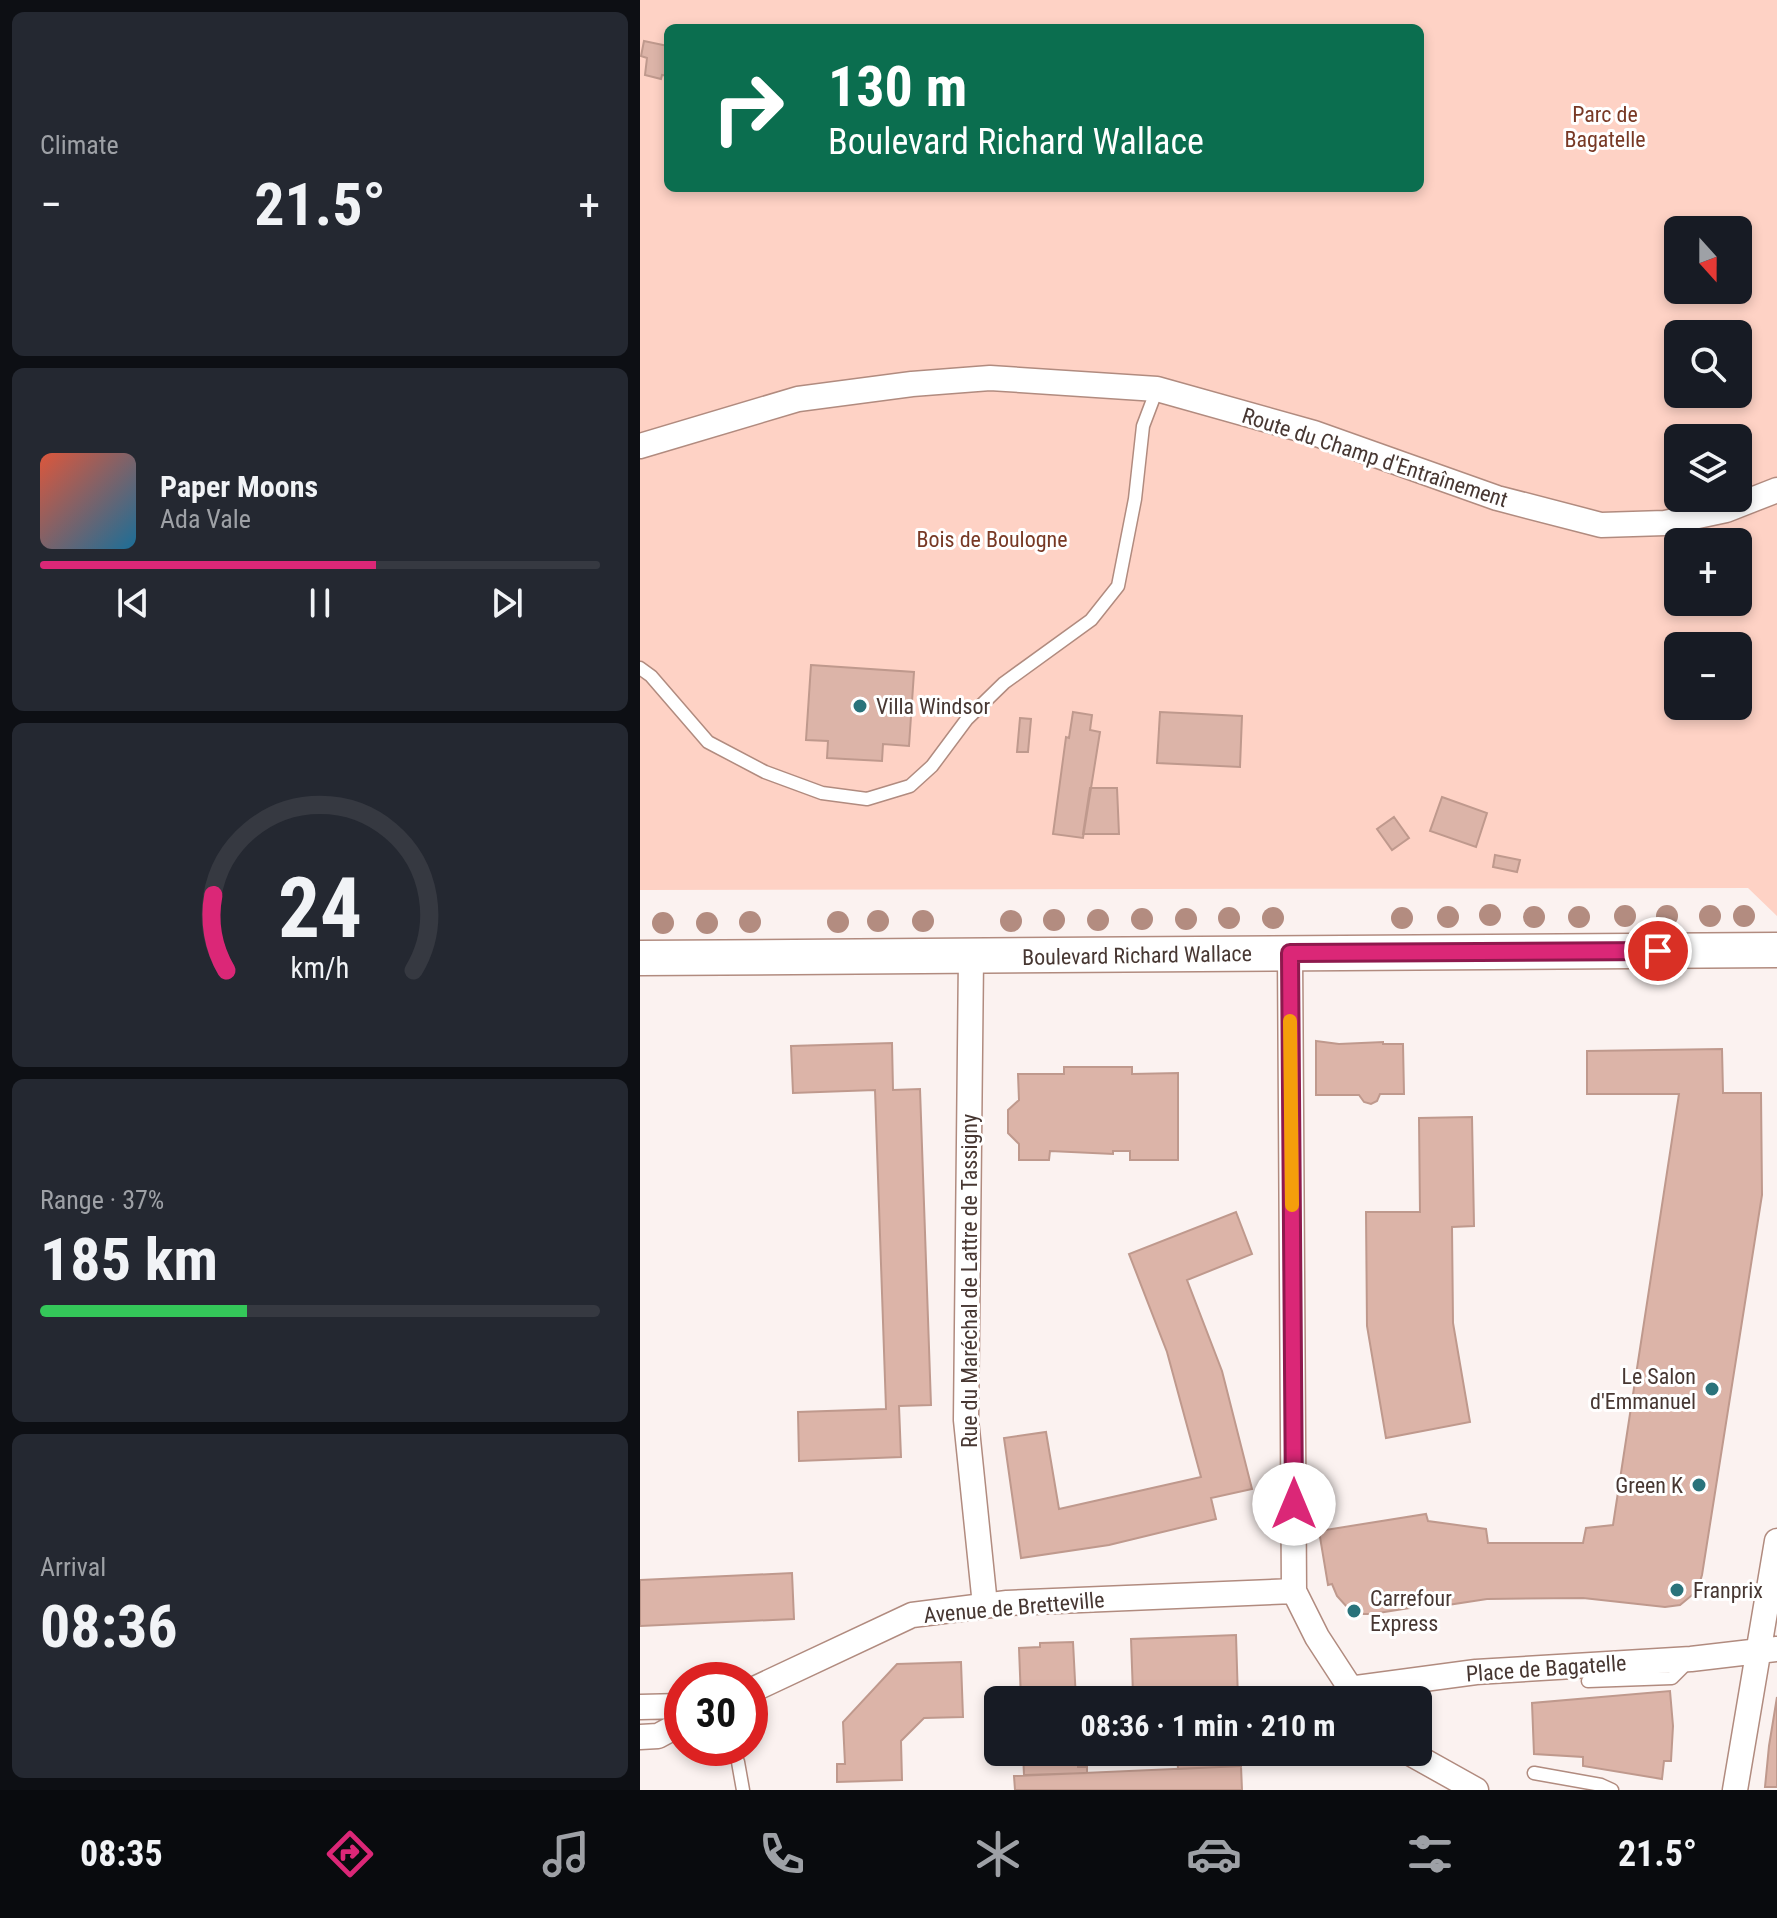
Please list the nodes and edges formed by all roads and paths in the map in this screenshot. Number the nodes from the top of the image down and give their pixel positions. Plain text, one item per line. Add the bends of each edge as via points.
1 (1157, 389) junction
2 (640, 446) edge
3 (1777, 490) edge
4 (640, 668) edge
5 (1777, 950) edge
6 (1290, 953) junction
7 (971, 957) junction
8 (640, 958) edge
9 (1777, 1541) edge
10 (1294, 1591) junction
11 (985, 1605) junction
12 (1767, 1650) edge
13 (1691, 1659) junction
14 (1588, 1681) dead end
15 (768, 1683) edge
16 (1348, 1686) edge
17 (1402, 1686) edge
18 (664, 1706) edge
19 (640, 1707) edge
20 (664, 1733) edge
21 (640, 1737) edge
22 (1432, 1765) edge
23 (739, 1766) edge
24 (1534, 1773) dead end
25 (743, 1790) edge
26 (1476, 1790) edge
27 (1612, 1790) edge
28 (1735, 1790) edge

1 - 2 street, Route du Champ d'Entraînement via 990,378 912,384 798,399
1 - 3 street, Route du Champ d'Entraînement via 1314,433 1497,498 1601,525 1665,523 1726,510
1 - 4 lane via 1143,426 1118,586 1091,620 1004,683 910,786 867,799 822,793 765,772 708,742
5 - 6 main road, Boulevard Richard Wallace
6 - 7 main road, Boulevard Richard Wallace
6 - 10 street
7 - 8 main road, Boulevard Richard Wallace
7 - 11 street, Rue du Maréchal de Lattre de Tassigny via 966,1420
9 - 12 street
10 - 11 street, Avenue de Bretteville
10 - 16 street
11 - 15 street, Avenue de Bretteville via 912,1615
12 - 13 street, Place de Bagatelle
12 - 28 street
13 - 14 lane via 1672,1678
13 - 17 street, Place de Bagatelle via 1476,1672
18 - 19 street
20 - 21 street
22 - 26 street
23 - 25 lane
24 - 27 lane

